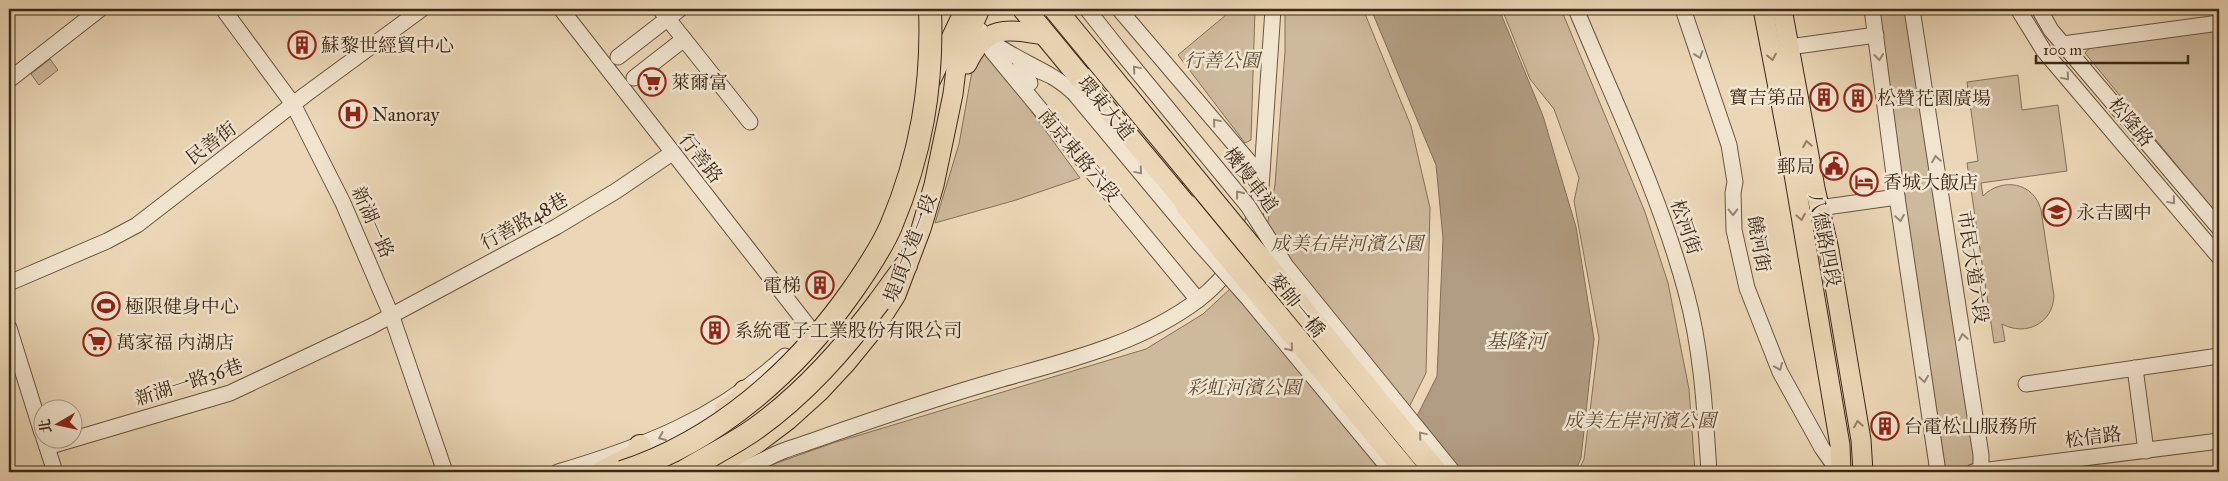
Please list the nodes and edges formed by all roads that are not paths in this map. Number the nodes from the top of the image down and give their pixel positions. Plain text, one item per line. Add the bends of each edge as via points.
1 (100, 9) edge
2 (223, 9) edge
3 (422, 9) edge
4 (561, 9) edge
5 (680, 9) edge
6 (930, 9) edge
7 (1024, 9) edge
8 (1040, 9) edge
9 (1056, 9) edge
10 (1088, 9) edge
11 (1119, 9) edge
12 (1273, 9) edge
13 (1576, 9) edge
14 (1683, 9) edge
15 (1763, 9) edge
16 (1782, 9) edge
17 (1872, 9) edge
18 (1912, 9) edge
19 (2018, 9) edge
20 (2040, 9) edge
21 (663, 14) edge
22 (968, 15) edge
23 (2219, 23) edge
24 (1045, 35) junction
25 (1876, 35) junction
26 (684, 40) junction
27 (2063, 44) junction
28 (1789, 47) junction
29 (618, 57) dead end
30 (1049, 75) junction
31 (634, 78) dead end
32 (9, 80) edge
33 (1080, 88) junction
34 (293, 104) junction
35 (921, 116) junction
36 (750, 122) dead end
37 (1156, 151) junction
38 (672, 153) junction
39 (1262, 168) junction
40 (1208, 195) junction
41 (1897, 197) junction
42 (1187, 206) junction
43 (1819, 208) junction
44 (884, 227) junction
45 (2219, 228) edge
46 (2219, 257) edge
47 (906, 265) junction
48 (9, 283) edge
49 (1201, 298) junction
50 (392, 317) junction
51 (9, 328) edge
52 (812, 331) junction
53 (2219, 356) edge
54 (2134, 368) junction
55 (2026, 384) dead end
56 (744, 390) junction
57 (32, 400) edge
58 (82, 431) edge
59 (685, 442) junction
60 (2219, 442) edge
61 (640, 446) junction
62 (48, 448) edge
63 (2146, 451) junction
64 (711, 470) edge
65 (55, 472) edge
66 (445, 472) edge
67 (558, 472) edge
68 (602, 472) edge
69 (613, 472) edge
70 (622, 472) edge
71 (647, 472) edge
72 (683, 472) edge
73 (1392, 472) edge
74 (1408, 472) edge
75 (1435, 472) edge
76 (1453, 472) edge
77 (1709, 472) edge
78 (1840, 472) edge
79 (1863, 472) edge
80 (1938, 472) edge
81 (1978, 472) edge

1 - 32 street
2 - 34 street, 新湖一路
3 - 34 street, 民善街
4 - 38 street, 行善路
5 - 21 street
6 - 35 main road via 919,80
6 - 70 highway, bridge via 932,47 920,138 890,228 866,271 802,354 769,386 689,443
7 - 24 main road
7 - 42 highway, 環東大道, bridge
8 - 37 highway
9 - 40 highway, 環東大道, bridge
9 - 75 main road, 麥帥一橋, bridge
76 -> 10 street, 機慢車道, bridge via 1286,266 1226,178
39 -> 11 street via 1252,164
12 - 39 street
13 - 77 street, 松河街 via 1658,206 1687,293 1703,389
14 -> 78 street, 饒河街 via 1729,145 1735,182 1734,230 1747,288 1780,372 1822,448
15 -> 78 main road, 八德路四段 via 1840,445
16 - 28 main road, 八德路四段
17 - 25 street
81 -> 18 street, 市民大道六段 via 1975,416
19 -> 46 street, 松隆路 via 2044,51
20 - 27 street, 松隆路
21 - 26 street
21 - 29 street
22 - 24 main road via 1008,30
22 - 30 street via 1008,53
22 - 35 main road, 堤頂大道一段 via 932,78
22 - 47 main road, 堤頂大道一段 via 976,46 953,94 934,185
22 - 49 street, 南京東路六段 via 992,51
22 - 71 highway via 944,60 934,134 918,187 875,274 842,322 779,390 740,421 697,448
23 - 27 street
24 - 33 main road
25 - 28 street
25 -> 41 street
26 - 31 street
26 - 36 street
27 - 45 street, 松隆路
43 -> 28 main road, 八德路四段
30 - 33 street
30 - 49 street via 1023,64 1020,66 1021,73
33 -> 73 street, bridge via 1199,243
33 - 74 main road, 麥帥一橋, bridge
34 - 48 street, 民善街 via 137,225
34 - 50 street, 新湖一路 via 343,203
35 - 44 main road, 堤頂大道一段 via 903,179
37 - 40 highway, bridge
37 - 42 highway, bridge
38 - 50 street, 行善路48巷 via 556,227
38 - 52 street, 行善路
39 - 49 street via 1256,216 1245,244 1231,267
40 - 75 highway, 麥帥一橋, bridge
41 - 43 street
41 -> 80 street
42 - 74 highway, 麥帥一橋, bridge
79 -> 43 main road, 八德路四段 via 1861,440
44 - 52 street, 堤頂大道一段
44 - 59 main road, 堤頂大道一段 via 876,249 847,295 796,357 757,394
47 - 64 main road, 堤頂大道一段 via 896,294 877,325 819,392 756,444
47 - 72 highway, bridge via 826,368 754,430
49 - 64 street via 1153,327 1102,350 894,412 781,452 754,456
50 - 58 street, 新湖一路36巷 via 230,393
50 - 66 street, 新湖一路
51 - 57 street
52 - 56 street, 堤頂大道一段
53 - 54 street
54 - 55 street
54 - 63 street
56 - 59 main road via 739,400 697,428
56 -> 61 street, 堤頂大道一段 via 688,424
59 - 64 main road
59 - 69 main road, 堤頂大道一段
60 - 63 street, 松信路
61 - 67 street, 堤頂大道一段
61 - 68 highway via 636,455
62 - 65 street
63 - 81 street, 松信路

